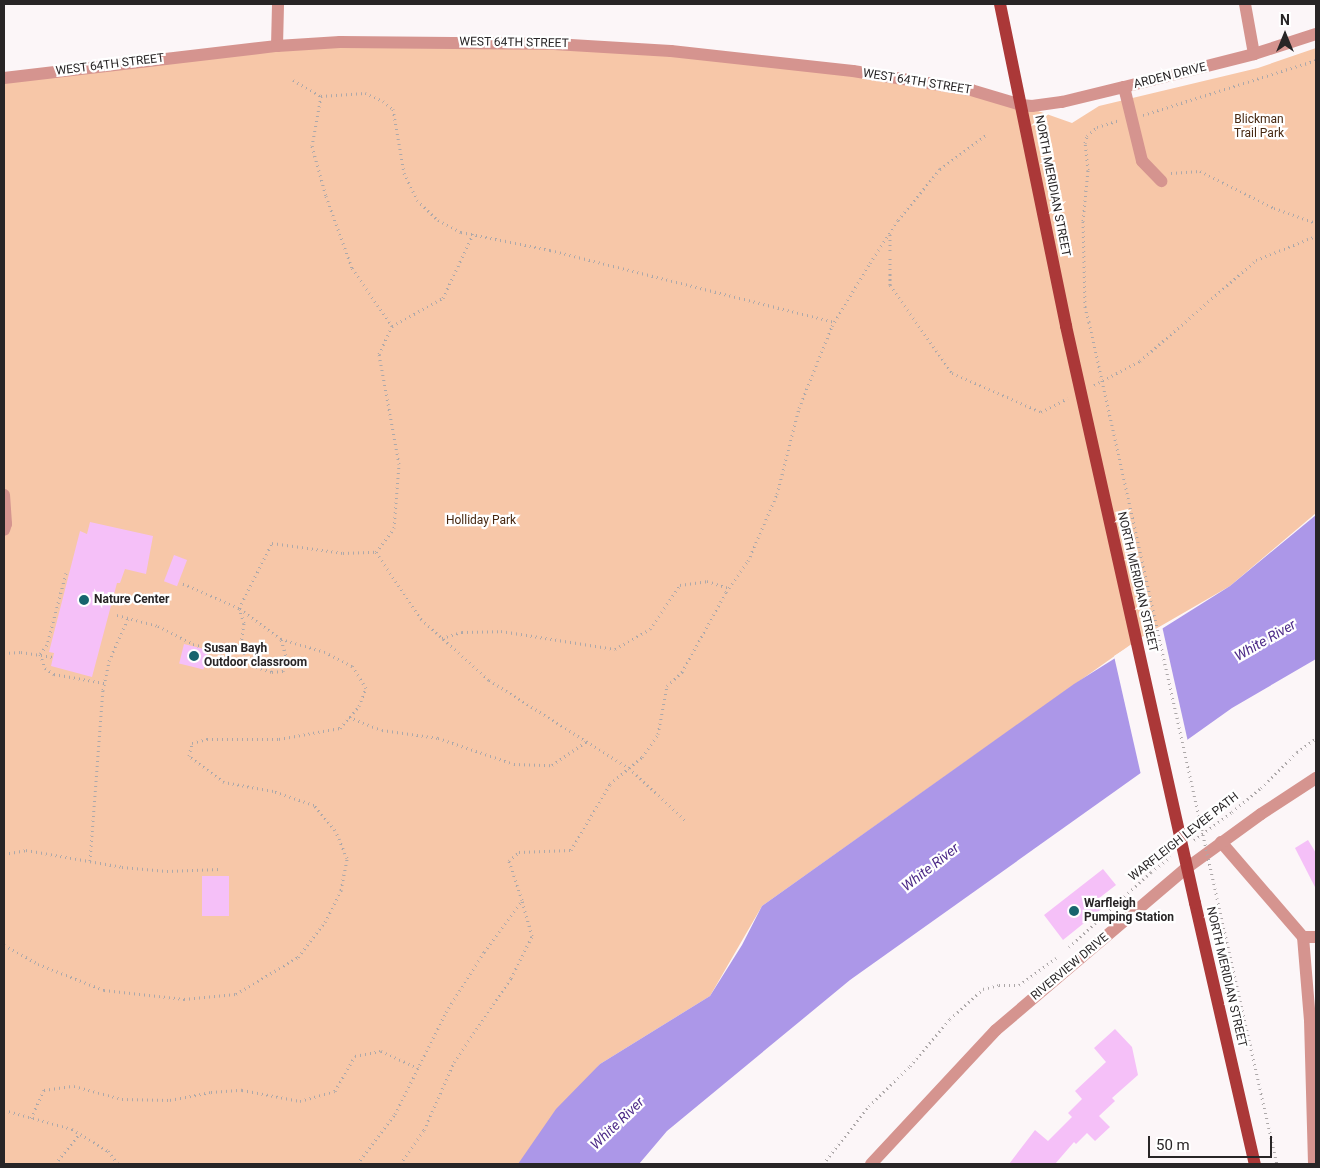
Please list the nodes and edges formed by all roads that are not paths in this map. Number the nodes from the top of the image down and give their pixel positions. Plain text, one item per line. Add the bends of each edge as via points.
1 (278, 4) edge
2 (1000, 4) edge
3 (1245, 4) edge
4 (1316, 34) edge
5 (277, 46) junction
6 (1254, 54) junction
7 (4, 78) edge
8 (1124, 87) junction
9 (1021, 105) junction
10 (1160, 181) road end
11 (4, 495) edge
12 (4, 530) edge
13 (1316, 778) edge
14 (1221, 842) junction
15 (1303, 937) junction
16 (1316, 937) edge
17 (871, 1164) edge
18 (1255, 1164) edge
19 (1314, 1164) edge

1 - 5 street
2 - 9 main road, NORTH MERIDIAN STREET
3 - 6 street
4 - 6 street, ARDEN DRIVE
5 - 7 street, WEST 64TH STREET
5 - 9 street, WEST 64TH STREET via 386,41 554,44 671,51 883,76 972,90
6 - 8 street, ARDEN DRIVE
8 - 9 street, ARDEN DRIVE via 1062,102
8 - 10 street via 1135,117 1142,161
9 - 18 main road, NORTH MERIDIAN STREET, bridge via 1066,326
11 - 12 street
13 - 14 street, RIVERVIEW DRIVE
14 - 15 street
14 - 17 street, RIVERVIEW DRIVE via 996,1030
15 - 16 street
15 - 19 street via 1310,1020

